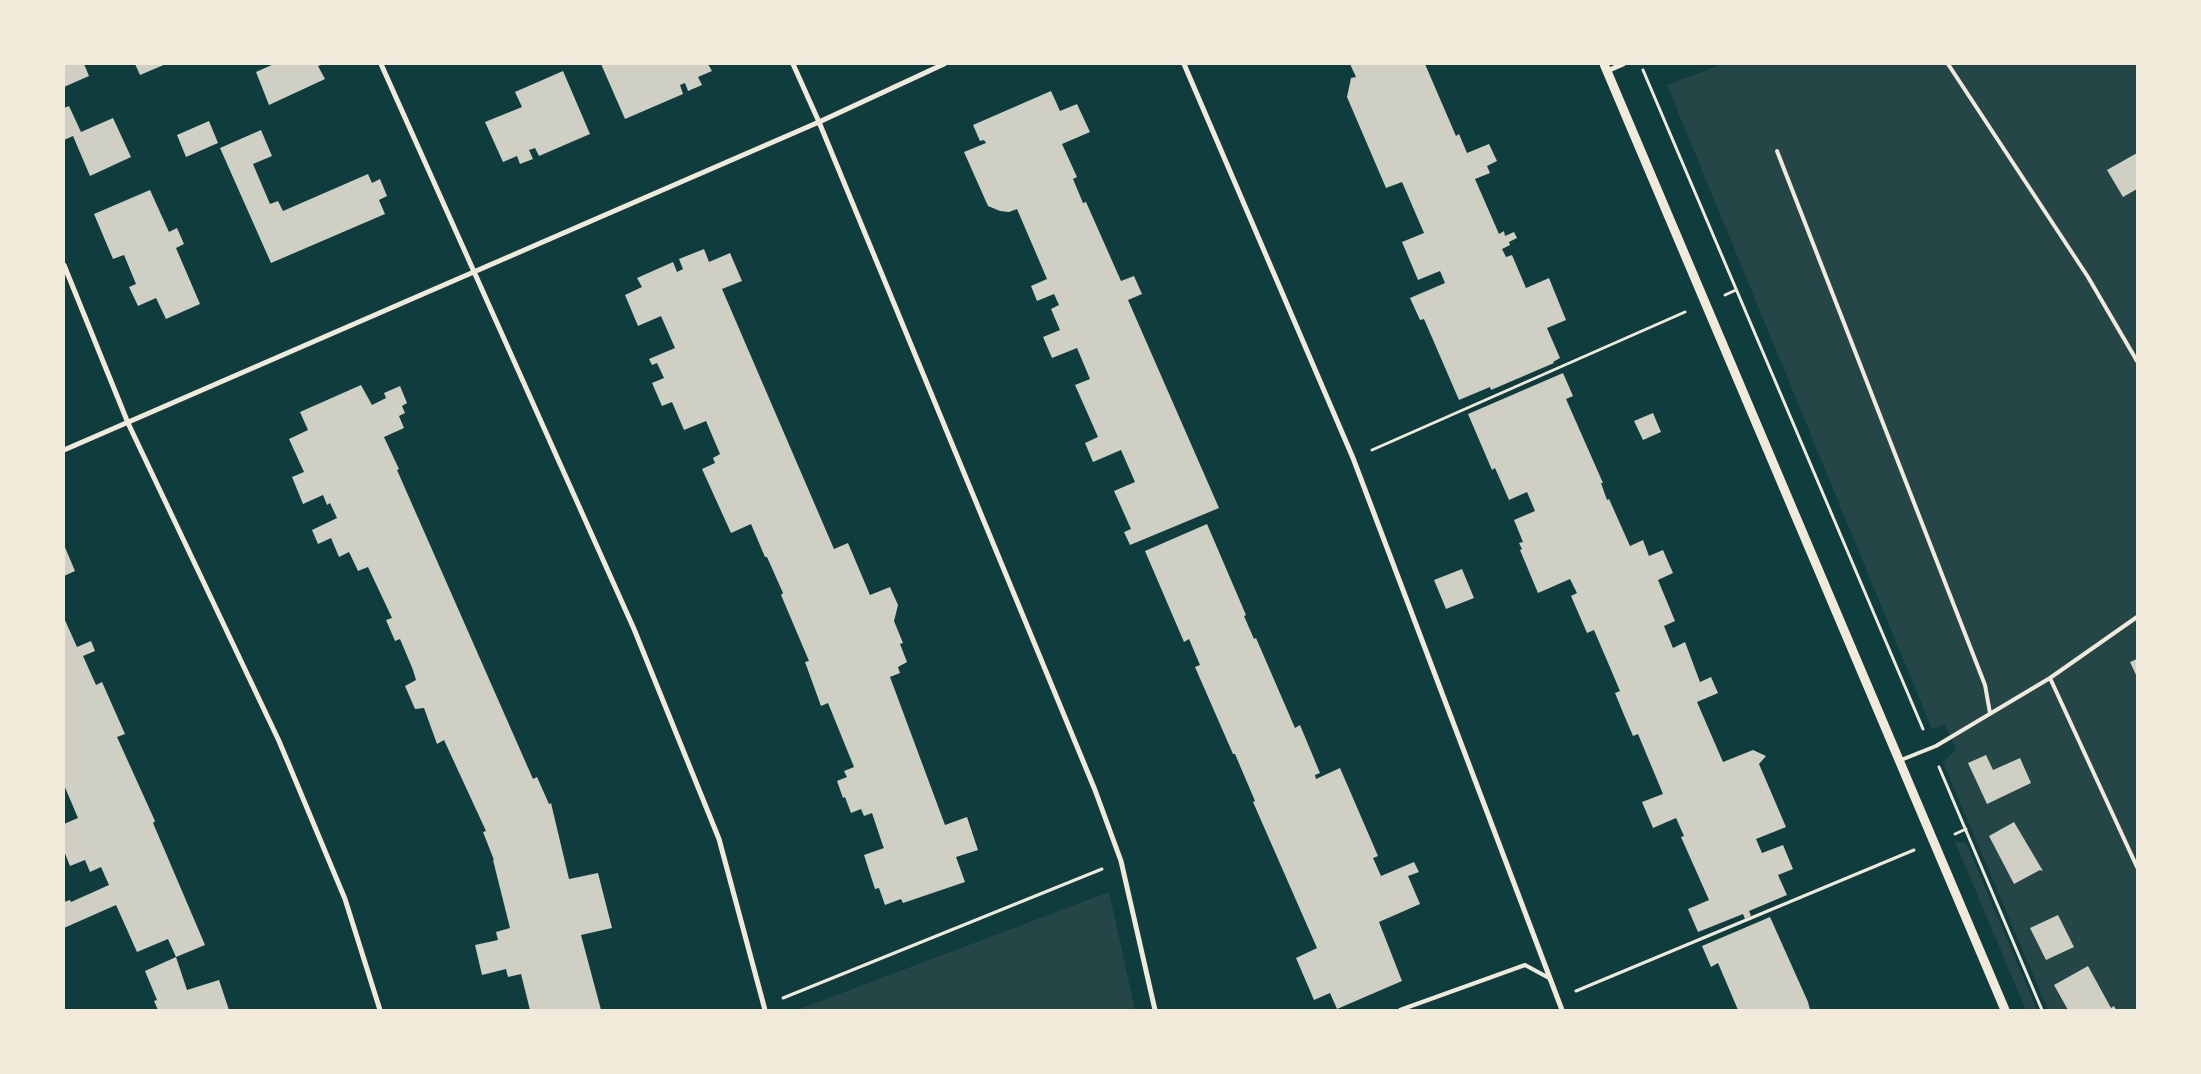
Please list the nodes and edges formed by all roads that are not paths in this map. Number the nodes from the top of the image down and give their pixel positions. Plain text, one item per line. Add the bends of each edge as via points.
1 (381, 64) edge
2 (793, 64) edge
3 (944, 64) edge
4 (1184, 64) edge
5 (1624, 64) edge
6 (1948, 64) edge
7 (1605, 67) edge
8 (819, 122) junction
9 (1777, 151) dead end
10 (64, 265) edge
11 (473, 272) junction
12 (2137, 361) edge
13 (128, 423) junction
14 (64, 450) edge
15 (2137, 617) edge
16 (2050, 678) junction
17 (1990, 713) junction
18 (1900, 761) junction
19 (2137, 867) edge
20 (1549, 978) junction
21 (764, 1008) edge
22 (380, 1010) edge
23 (1155, 1010) edge
24 (1400, 1010) edge
25 (1562, 1010) edge
26 (2006, 1010) edge

1 - 11 street
2 - 8 street
3 - 8 street
4 - 20 street via 1354,458
5 - 7 street
6 - 12 lane via 2088,277
7 - 18 street
8 - 11 street
8 - 23 street via 1095,790 1121,861
9 - 17 lane via 1981,676
10 - 13 street
11 - 13 street
11 - 21 street via 634,629 719,839
13 - 14 street
13 - 22 street via 279,741 346,899
15 - 16 lane
16 - 17 lane
16 - 19 lane
17 - 18 lane via 1931,748
18 - 26 street
20 - 24 lane via 1525,965
20 - 25 street

